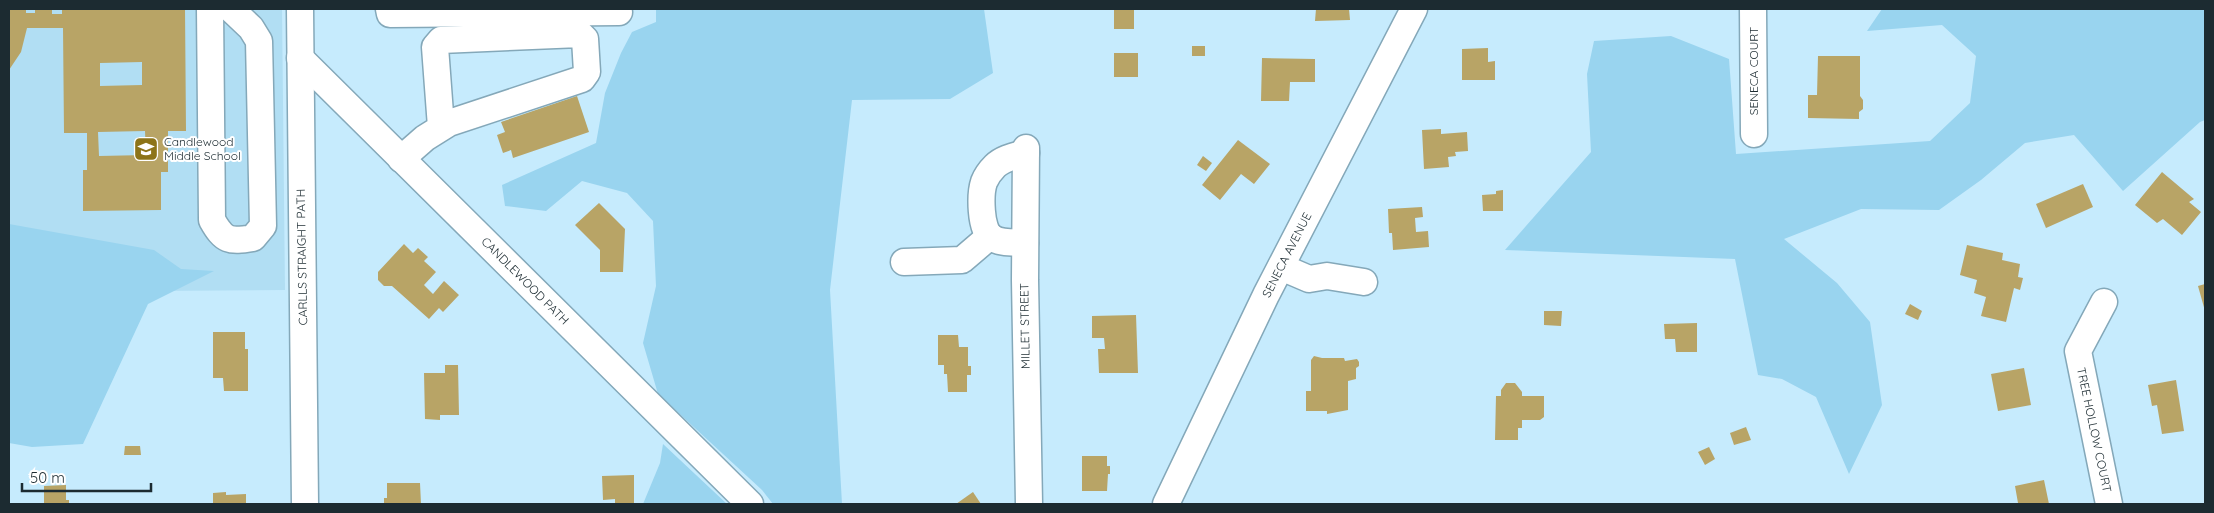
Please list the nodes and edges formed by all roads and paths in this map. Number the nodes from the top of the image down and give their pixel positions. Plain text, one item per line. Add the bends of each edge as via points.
1 (210, 9) edge
2 (231, 9) edge
3 (300, 9) edge
4 (390, 9) edge
5 (1414, 9) edge
6 (1754, 9) edge
7 (439, 11) edge
8 (619, 12) dead end
9 (300, 58) junction
10 (441, 128) junction
11 (1754, 134) dead end
12 (401, 159) junction
13 (990, 236) junction
14 (1025, 243) junction
15 (904, 262) dead end
16 (1280, 267) junction
17 (1364, 282) dead end
18 (2104, 302) dead end
19 (305, 504) edge
20 (750, 504) edge
21 (1028, 504) edge
22 (1166, 504) edge
23 (2109, 504) edge

1 - 2 street via 212,220 221,236 236,241 253,238 262,226 259,40
3 - 9 street, CARLLS STRAIGHT PATH
4 - 7 street via 390,14
5 - 16 street, SENECA AVENUE
6 - 11 street, SENECA COURT
7 - 8 street
9 - 12 street, CANDLEWOOD PATH
9 - 19 street, CARLLS STRAIGHT PATH
10 - 10 street via 582,79 587,72 585,38 580,34 441,40 435,47
10 - 12 street
12 - 20 street, CANDLEWOOD PATH
13 - 14 street via 998,241
13 - 14 street, MILLET STREET via 983,217 984,183 996,165 1026,151
13 - 15 street via 962,260
14 - 21 street, MILLET STREET
16 - 17 street via 1309,279 1327,276
16 - 22 street, SENECA AVENUE
18 - 23 street, TREE HOLLOW COURT via 2078,351

